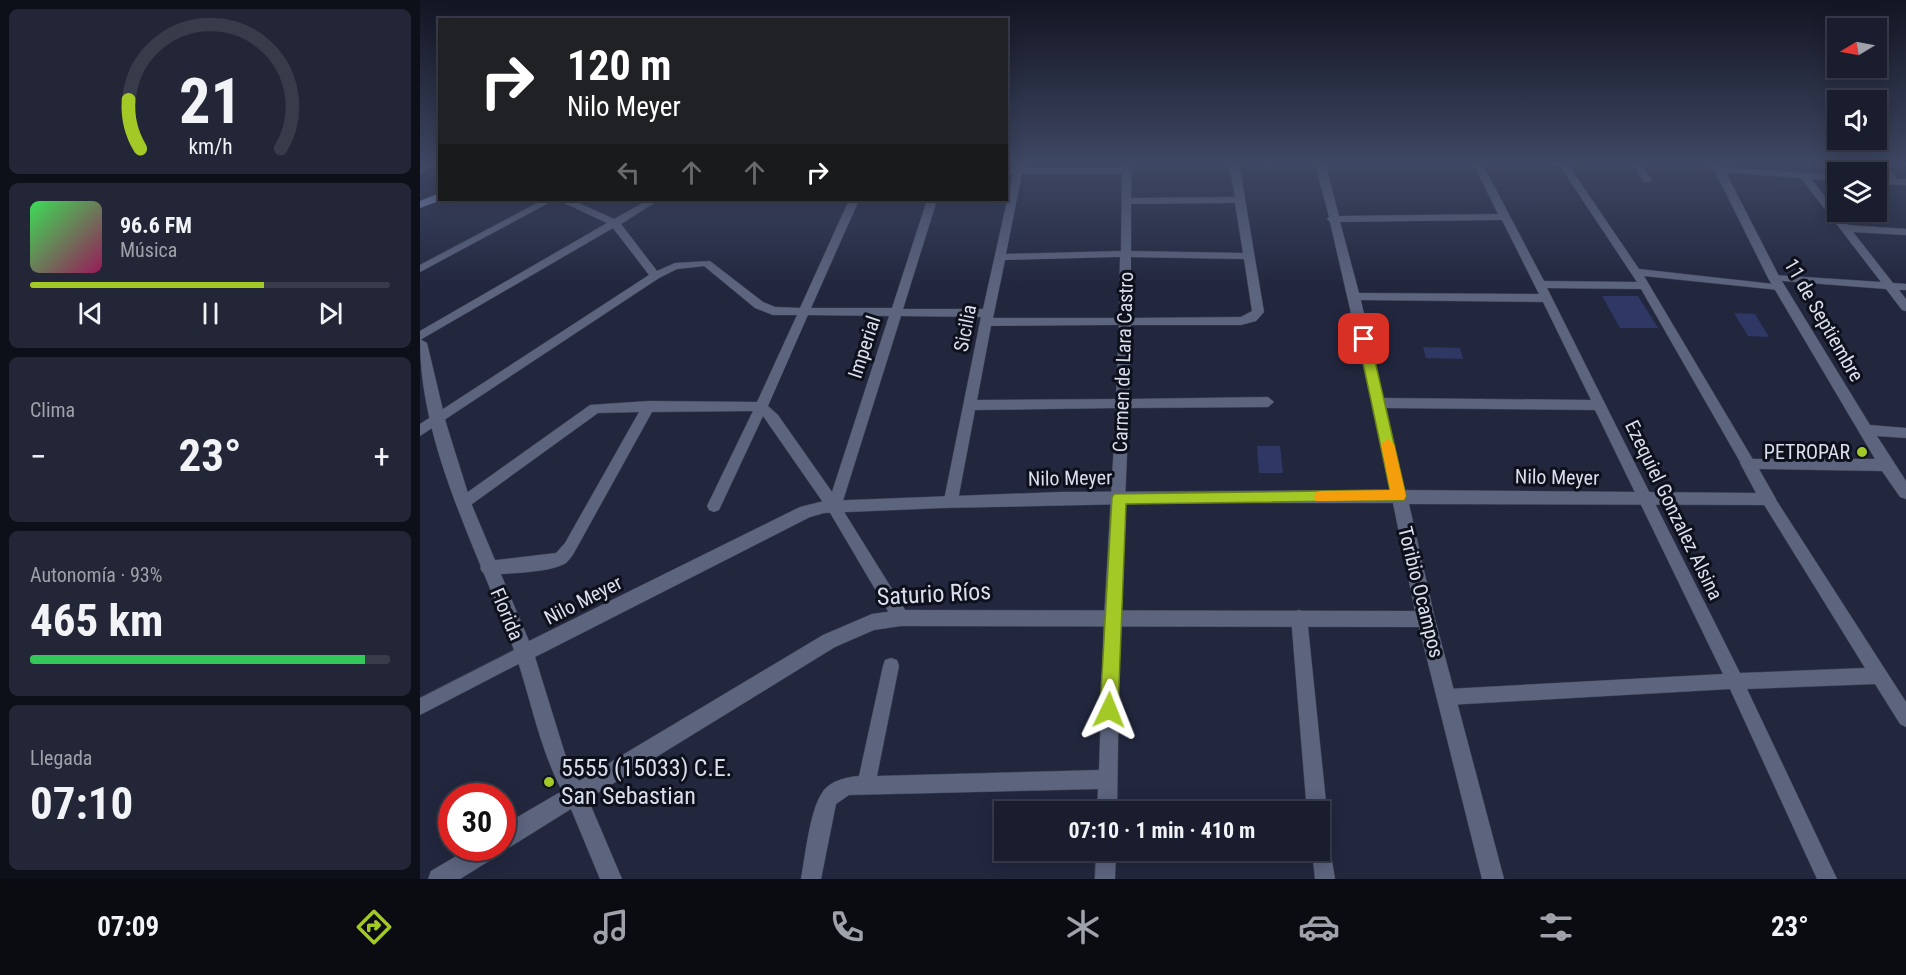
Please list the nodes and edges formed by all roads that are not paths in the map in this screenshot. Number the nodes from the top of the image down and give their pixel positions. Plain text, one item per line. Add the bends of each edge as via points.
1 (541, 204) edge
2 (574, 204) edge
3 (647, 204) edge
4 (852, 204) edge
5 (931, 204) edge
6 (1009, 204) edge
7 (1128, 204) edge
8 (1240, 204) edge
9 (1329, 204) edge
10 (1498, 204) edge
11 (1589, 204) edge
12 (1737, 204) edge
13 (1827, 204) edge
14 (1505, 218) junction
15 (1332, 219) junction
16 (615, 223) junction
17 (1846, 228) junction
18 (1906, 231) edge
19 (1127, 254) junction
20 (1248, 256) junction
21 (1000, 257) junction
22 (420, 269) edge
23 (1636, 272) junction
24 (655, 276) junction
25 (1777, 282) junction
26 (1540, 284) junction
27 (1642, 286) junction
28 (1890, 286) junction
29 (1906, 287) edge
30 (1354, 296) junction
31 (1547, 298) junction
32 (1906, 307) edge
33 (803, 312) junction
34 (895, 313) junction
35 (987, 318) junction
36 (1125, 321) junction
37 (420, 336) edge
38 (420, 343) edge
39 (1268, 402) dead end
40 (1121, 403) junction
41 (1379, 403) junction
42 (969, 405) junction
43 (1598, 405) junction
44 (649, 406) junction
45 (761, 407) junction
46 (438, 420) junction
47 (1865, 429) junction
48 (420, 431) edge
49 (1906, 433) edge
50 (1748, 463) junction
51 (1886, 465) junction
52 (1906, 493) edge
53 (1399, 496) junction
54 (1119, 498) junction
55 (1768, 499) junction
56 (951, 500) junction
57 (1646, 500) junction
58 (463, 502) junction
59 (714, 506) dead end
60 (834, 507) junction
61 (488, 568) junction
62 (901, 618) junction
63 (1112, 618) junction
64 (1299, 618) junction
65 (1426, 619) junction
66 (524, 653) junction
67 (891, 666) dead end
68 (1880, 676) junction
69 (1735, 681) junction
70 (1448, 697) junction
71 (420, 707) edge
72 (1906, 718) edge
73 (1107, 779) junction
74 (866, 785) junction
75 (575, 794) junction
76 (1107, 801) edge
77 (1316, 801) edge
78 (516, 830) edge
79 (468, 861) edge
80 (1106, 861) edge
81 (1323, 861) edge
82 (809, 877) edge
83 (439, 879) edge
84 (611, 879) edge
85 (1105, 879) edge
86 (1325, 879) edge
87 (1492, 879) edge
88 (1827, 879) edge

1 - 22 street
2 - 16 street
3 - 16 street
4 - 33 street
5 - 34 street, Imperial
6 - 21 street, Sicilia
7 - 19 street, Carmen de Lara Castro
8 - 20 street
9 - 15 street, Toribio Ocampos
10 - 14 street, Ezequiel Gonzalez Alsina
11 - 23 street
12 - 25 street, 11 de Septiembre
13 - 17 street
14 - 15 street
14 - 26 street, Ezequiel Gonzalez Alsina
15 - 30 street, Toribio Ocampos
16 - 24 street
16 - 37 street
17 - 18 street
17 - 28 street
19 - 20 street
19 - 21 street
19 - 36 street, Carmen de Lara Castro
20 - 36 street via 1258,312 1252,318
21 - 35 street, Sicilia
23 - 25 street
23 - 27 street
24 - 33 street via 675,266 706,263 759,305 773,311
24 - 46 street
25 - 28 street
25 - 47 street, 11 de Septiembre
26 - 27 street
26 - 31 street, Ezequiel Gonzalez Alsina
27 - 50 street
28 - 29 street
28 - 32 street
30 - 31 street
30 - 41 street, Toribio Ocampos
31 - 43 street, Ezequiel Gonzalez Alsina
33 - 34 street
33 - 45 street
34 - 35 street
34 - 60 street, Imperial
35 - 36 street
35 - 42 street, Sicilia
36 - 40 street, Carmen de Lara Castro
38 - 46 street, Florida
39 - 40 street
40 - 42 street
40 - 54 street, Carmen de Lara Castro
41 - 43 street
41 - 53 street, Toribio Ocampos
42 - 56 street, Sicilia
43 - 57 street, Ezequiel Gonzalez Alsina
44 - 45 street
44 - 58 street via 595,408
44 - 61 street via 561,558
45 - 59 street
45 - 60 street via 773,418
46 - 48 street
46 - 58 street, Florida
47 - 49 street
47 - 51 street, 11 de Septiembre
50 - 51 street
50 - 55 street
51 - 52 street, 11 de Septiembre
53 - 54 street, Nilo Meyer
53 - 57 street, Nilo Meyer
53 - 65 street, Toribio Ocampos
54 - 56 street, Nilo Meyer
54 - 63 street, Carmen de Lara Castro
55 - 57 street, Nilo Meyer
55 - 68 street
56 - 60 street, Nilo Meyer
57 - 69 street, Ezequiel Gonzalez Alsina
58 - 61 street, Florida
60 - 62 street
60 - 66 street, Nilo Meyer via 806,512
61 - 66 street, Florida
62 - 63 street, Saturio Ríos
62 - 75 street, Saturio Ríos via 872,622 829,641
63 - 64 street, Saturio Ríos
63 - 73 street, Carmen de Lara Castro
64 - 65 street, Saturio Ríos
64 - 77 street
65 - 70 street, Toribio Ocampos
66 - 71 street, Nilo Meyer
66 - 75 street, Florida via 556,758
67 - 74 street
68 - 69 street
68 - 72 street
69 - 70 street
69 - 88 street, Ezequiel Gonzalez Alsina
70 - 87 street, Toribio Ocampos
73 - 74 street
73 - 76 street, Carmen de Lara Castro
74 - 82 street via 846,786 829,798
75 - 78 street, Saturio Ríos
75 - 84 street, Florida
79 - 83 street
80 - 85 street
81 - 86 street

